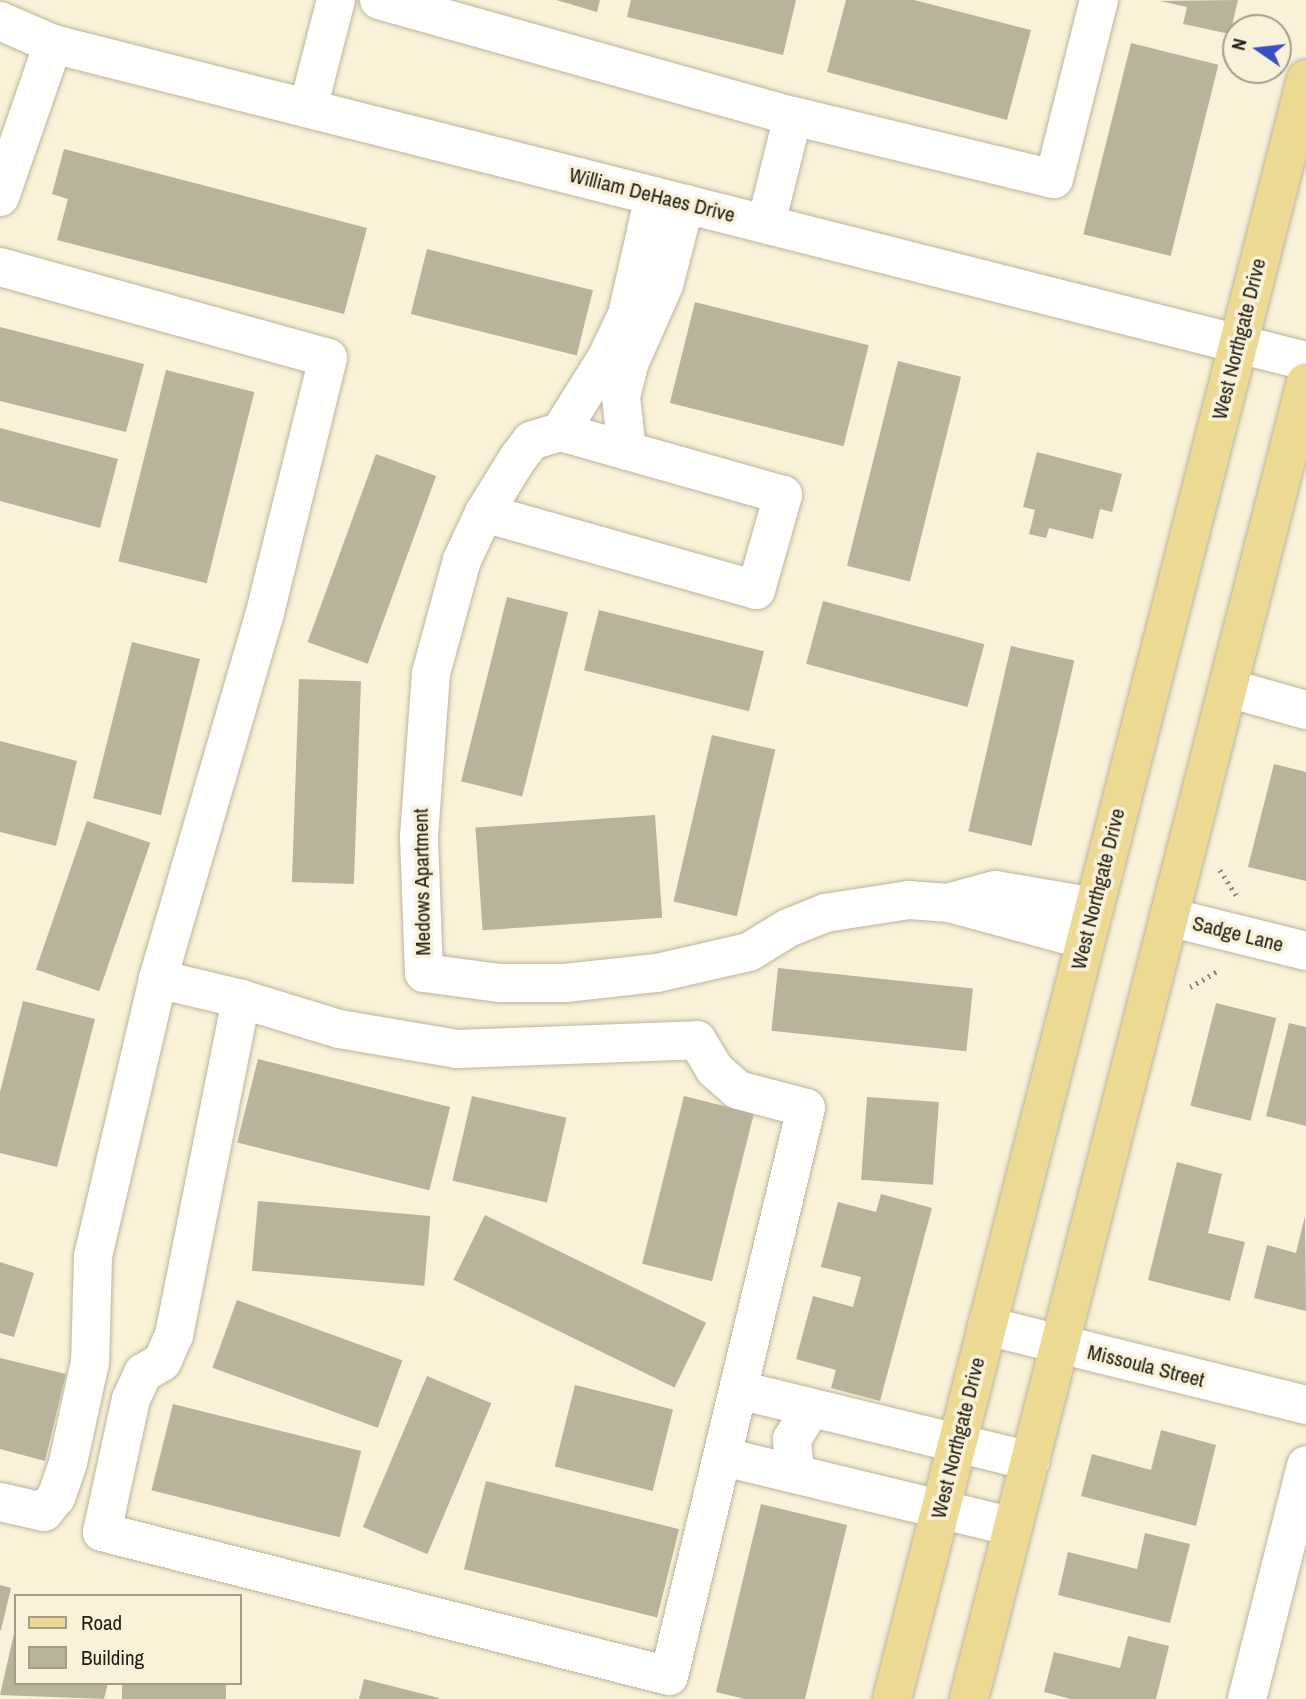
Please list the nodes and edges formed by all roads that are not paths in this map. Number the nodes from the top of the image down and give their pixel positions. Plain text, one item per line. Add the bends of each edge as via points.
1 (336, 0) edge
2 (379, 0) edge
3 (1099, 0) edge
4 (0, 21) edge
5 (53, 44) junction
6 (1306, 79) edge
7 (308, 108) junction
8 (793, 116) junction
9 (0, 196) edge
10 (669, 200) junction
11 (766, 224) junction
12 (0, 267) edge
13 (1238, 345) junction
14 (1306, 361) edge
15 (1306, 382) edge
16 (561, 432) junction
17 (626, 451) junction
18 (484, 513) junction
19 (1228, 688) junction
20 (1306, 710) edge
21 (1169, 917) junction
22 (1089, 924) junction
23 (1306, 951) edge
24 (158, 979) junction
25 (241, 999) junction
26 (987, 1326) junction
27 (1060, 1345) junction
28 (739, 1390) junction
29 (1306, 1405) edge
30 (811, 1408) junction
31 (956, 1444) junction
32 (724, 1457) junction
33 (1030, 1461) junction
34 (1306, 1465) edge
35 (795, 1474) junction
36 (0, 1502) edge
37 (940, 1509) junction
38 (44, 1512) junction
39 (1013, 1527) junction
40 (102, 1532) junction
41 (892, 1699) edge
42 (969, 1699) edge
43 (1247, 1699) edge

1 - 7 street
2 - 8 street
3 - 8 street via 1054,179
4 - 5 street, William DeHaes Drive
5 - 7 street, William DeHaes Drive
5 - 9 street
6 - 13 main road, West Northgate Drive
7 - 10 street, William DeHaes Drive
8 - 11 street
10 - 11 street, William DeHaes Drive
10 - 16 street via 606,359
10 - 17 street via 664,285 629,364 621,397
11 - 13 street, William DeHaes Drive
12 - 24 street via 328,358 264,616
13 - 14 street, William DeHaes Drive
13 - 22 main road, West Northgate Drive
15 - 19 main road
16 - 17 street
16 - 18 street, Medows Apartment via 531,441
17 - 18 street via 783,495 755,590
18 - 22 street, Medows Apartment via 462,560 431,673 419,837 425,973 500,984 657,973 749,952 788,928 862,904 949,903 995,890
19 - 20 street
19 - 21 main road
21 - 23 street, Sadge Lane
21 - 27 main road
22 - 26 main road, West Northgate Drive
24 - 25 street
24 - 38 street via 93,1257 90,1362 68,1463 56,1497
25 - 28 street via 339,1029 457,1049 697,1040 715,1070 738,1090 806,1108
25 - 40 street via 174,1335 162,1362 143,1373 131,1399
26 - 27 street, Missoula Street
26 - 31 main road, West Northgate Drive
27 - 29 street, Missoula Street
27 - 33 main road
28 - 30 street
28 - 32 street
30 - 31 street
30 - 35 street via 792,1438
31 - 33 street
31 - 37 main road, West Northgate Drive
32 - 35 street
32 - 40 street via 669,1676
33 - 39 main road
34 - 43 street
35 - 37 street
36 - 38 street
37 - 39 street
37 - 41 main road, West Northgate Drive
38 - 40 street
39 - 42 main road

